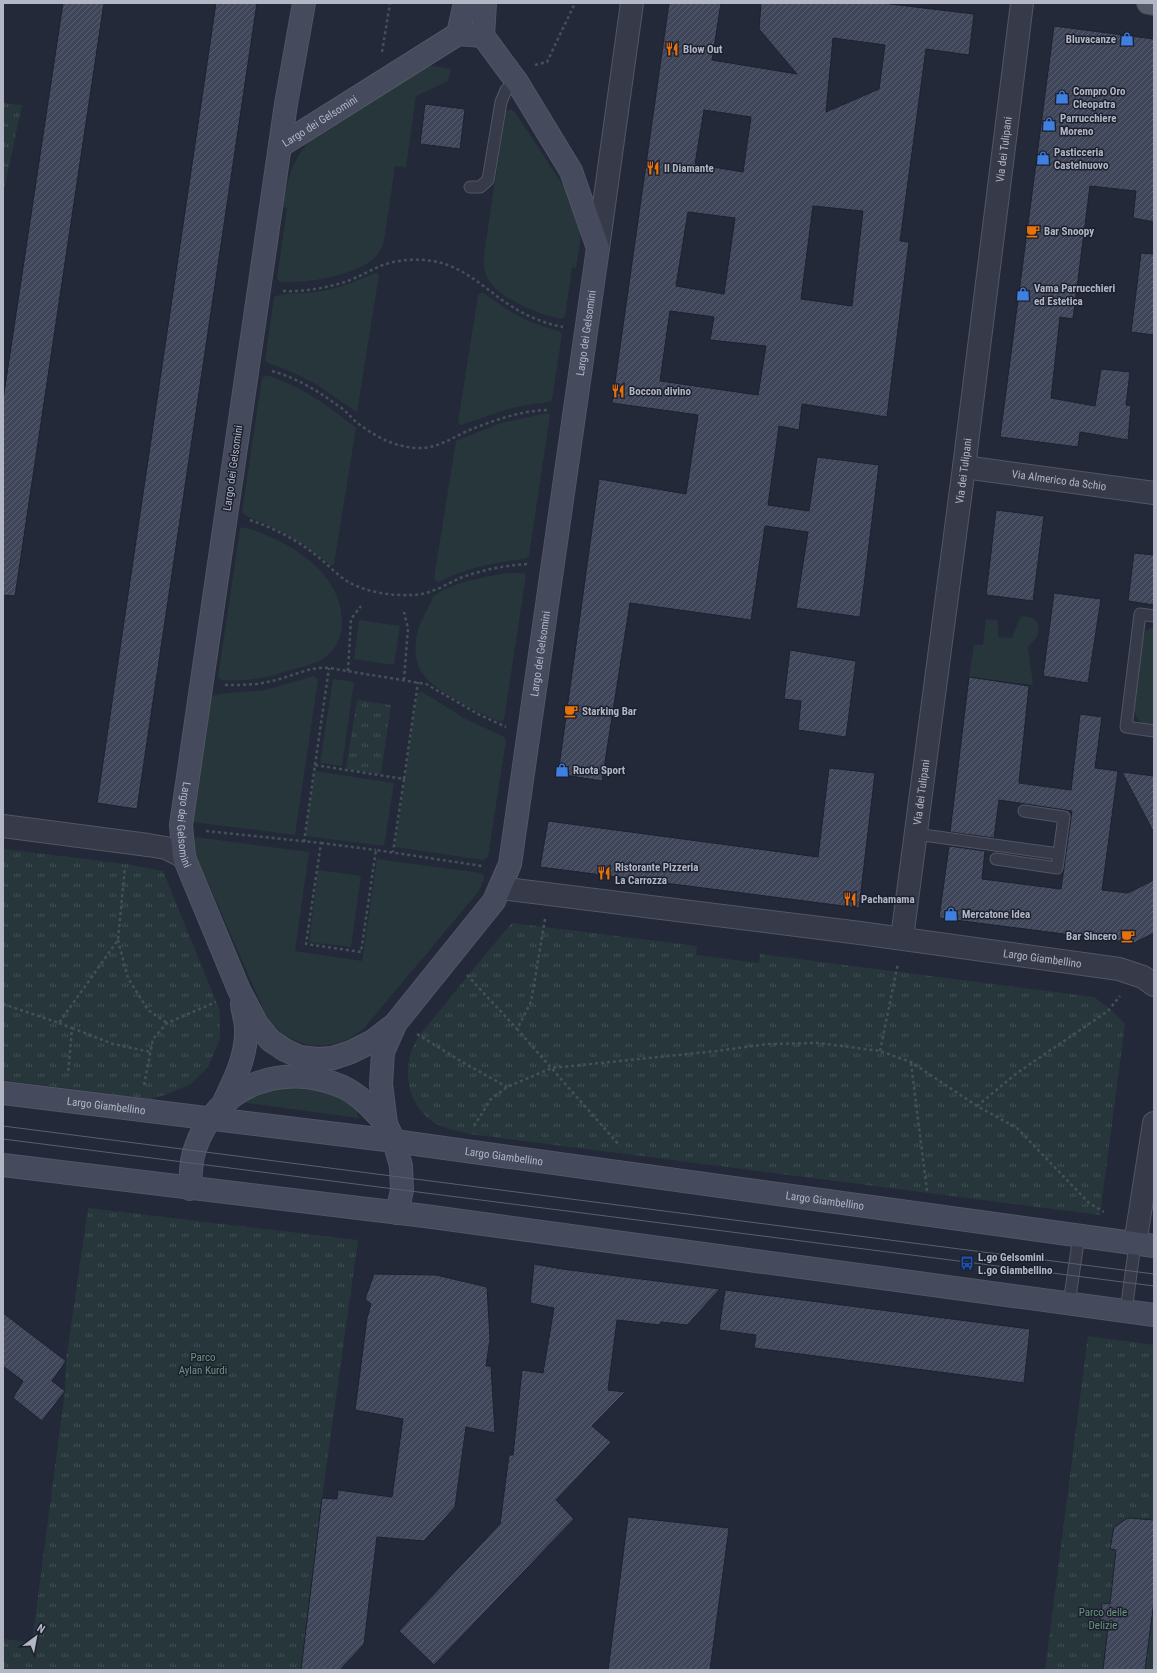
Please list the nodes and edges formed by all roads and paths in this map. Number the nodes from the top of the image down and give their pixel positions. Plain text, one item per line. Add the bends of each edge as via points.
1 (304, 3) edge
2 (390, 3) edge
3 (465, 3) edge
4 (485, 3) edge
5 (575, 3) edge
6 (632, 3) edge
7 (1022, 3) edge
8 (1148, 3) edge
9 (1154, 4) edge
10 (458, 34) junction
11 (483, 36) junction
12 (381, 54) dead end
13 (534, 66) dead end
14 (517, 82) junction
15 (280, 146) junction
16 (470, 187) dead end
17 (598, 248) junction
18 (276, 290) dead end
19 (568, 328) dead end
20 (270, 371) dead end
21 (555, 410) dead end
22 (964, 467) junction
23 (1154, 493) edge
24 (244, 518) dead end
25 (534, 564) dead end
26 (361, 606) dead end
27 (404, 612) dead end
28 (1154, 616) edge
29 (329, 668) junction
30 (348, 671) junction
31 (404, 680) junction
32 (418, 682) junction
33 (219, 685) dead end
34 (509, 729) dead end
35 (1154, 731) edge
36 (315, 765) junction
37 (404, 779) junction
38 (1024, 811) dead end
39 (3, 826) edge
40 (199, 830) dead end
41 (916, 834) junction
42 (304, 842) junction
43 (321, 843) junction
44 (376, 850) junction
45 (393, 852) junction
46 (1059, 854) junction
47 (184, 857) junction
48 (996, 859) dead end
49 (126, 864) dead end
50 (486, 867) dead end
51 (500, 888) junction
52 (545, 919) dead end
53 (902, 938) junction
54 (118, 940) junction
55 (898, 962) dead end
56 (464, 971) dead end
57 (1154, 985) edge
58 (239, 990) junction
59 (1120, 996) dead end
60 (216, 1002) dead end
61 (3, 1004) edge
62 (59, 1023) junction
63 (167, 1023) junction
64 (72, 1028) junction
65 (404, 1028) junction
66 (517, 1029) junction
67 (880, 1051) junction
68 (151, 1052) junction
69 (911, 1062) junction
70 (552, 1068) junction
71 (68, 1081) dead end
72 (507, 1087) junction
73 (143, 1090) dead end
74 (3, 1093) edge
75 (977, 1106) junction
76 (217, 1111) junction
77 (1154, 1123) edge
78 (473, 1128) dead end
79 (390, 1132) junction
80 (622, 1149) dead end
81 (3, 1165) edge
82 (190, 1188) junction
83 (928, 1193) dead end
84 (1104, 1212) dead end
85 (397, 1213) junction
86 (1079, 1236) junction
87 (1145, 1245) edge
88 (1069, 1304) junction
89 (1126, 1311) junction
90 (1154, 1315) edge

1 - 15 street
2 - 12 path
3 - 10 street
4 - 11 street
5 - 13 path via 547,62
6 - 17 street, Largo dei Gelsomini
7 - 22 street, Via dei Tulipani
8 - 9 main road
10 - 11 street
10 - 15 street, Largo dei Gelsomini
11 - 14 street, Largo dei Gelsomini
14 - 16 lane via 506,90 501,102 488,180 480,187
14 - 17 street, Largo dei Gelsomini via 571,170
15 - 47 street, Largo dei Gelsomini via 181,826
17 - 51 street, Largo dei Gelsomini via 510,864
18 - 19 path via 317,289 358,277 389,264 427,260 446,264 465,273 522,313
20 - 21 path via 289,377 314,390 337,404 381,438 407,447 435,446 512,416
22 - 23 street, Via Almerico da Schio
22 - 41 street, Via dei Tulipani
24 - 25 path via 294,539 348,582 386,593 418,595 484,570
26 - 30 path via 351,619
27 - 31 path via 408,628
28 - 35 lane via 1140,614 1126,727
29 - 30 path
29 - 33 path via 314,669 258,684
29 - 36 path
30 - 31 path
31 - 32 path
32 - 34 path via 435,687 478,714
32 - 37 path
36 - 37 path
36 - 42 path
37 - 45 path
38 - 46 lane via 1064,816
39 - 47 street via 166,848
40 - 42 path
41 - 46 lane
41 - 53 street, Via dei Tulipani
42 - 43 path
43 - 44 path
43 - 44 path via 306,944 361,952
44 - 45 path
45 - 50 path
46 - 48 lane via 1057,868
47 - 58 street, Largo dei Gelsomini
49 - 54 path
51 - 53 street, Largo Giambellino
51 - 65 street, Largo dei Gelsomini via 494,901
52 - 66 path via 531,1002
53 - 57 street, Largo Giambellino via 1120,969 1143,977
54 - 62 path
54 - 63 path via 128,978 148,1010
55 - 67 path
56 - 66 path
58 - 65 street, Largo dei Gelsomini via 257,1024 270,1040 300,1057 333,1058
58 - 76 street, Largo dei Gelsomini via 246,1029 245,1046 240,1065
59 - 75 path via 1108,1011 1017,1073
60 - 63 path
61 - 62 path
62 - 64 path
63 - 68 path via 153,1039
64 - 68 path via 113,1044
64 - 71 path
65 - 72 path
65 - 79 street, Largo dei Gelsomini via 383,1052 381,1066 381,1084
66 - 70 path
67 - 69 path
67 - 70 path via 818,1043 768,1044
68 - 73 path
69 - 75 path
69 - 83 path
70 - 72 path
70 - 80 path
72 - 78 path via 491,1099
74 - 76 street, Largo Giambellino
75 - 84 path via 1017,1128 1089,1203
76 - 79 street, Largo Giambellino
76 - 79 street via 242,1090 266,1079 291,1075 307,1076 322,1078 356,1094
76 - 82 street via 199,1137 194,1151
77 - 87 street
79 - 85 street via 399,1155 402,1177
79 - 86 street, Largo Giambellino
81 - 82 street
82 - 85 street
85 - 88 street
86 - 87 street, Largo Giambellino
86 - 88 lane
87 - 89 lane
88 - 89 street
89 - 90 street

